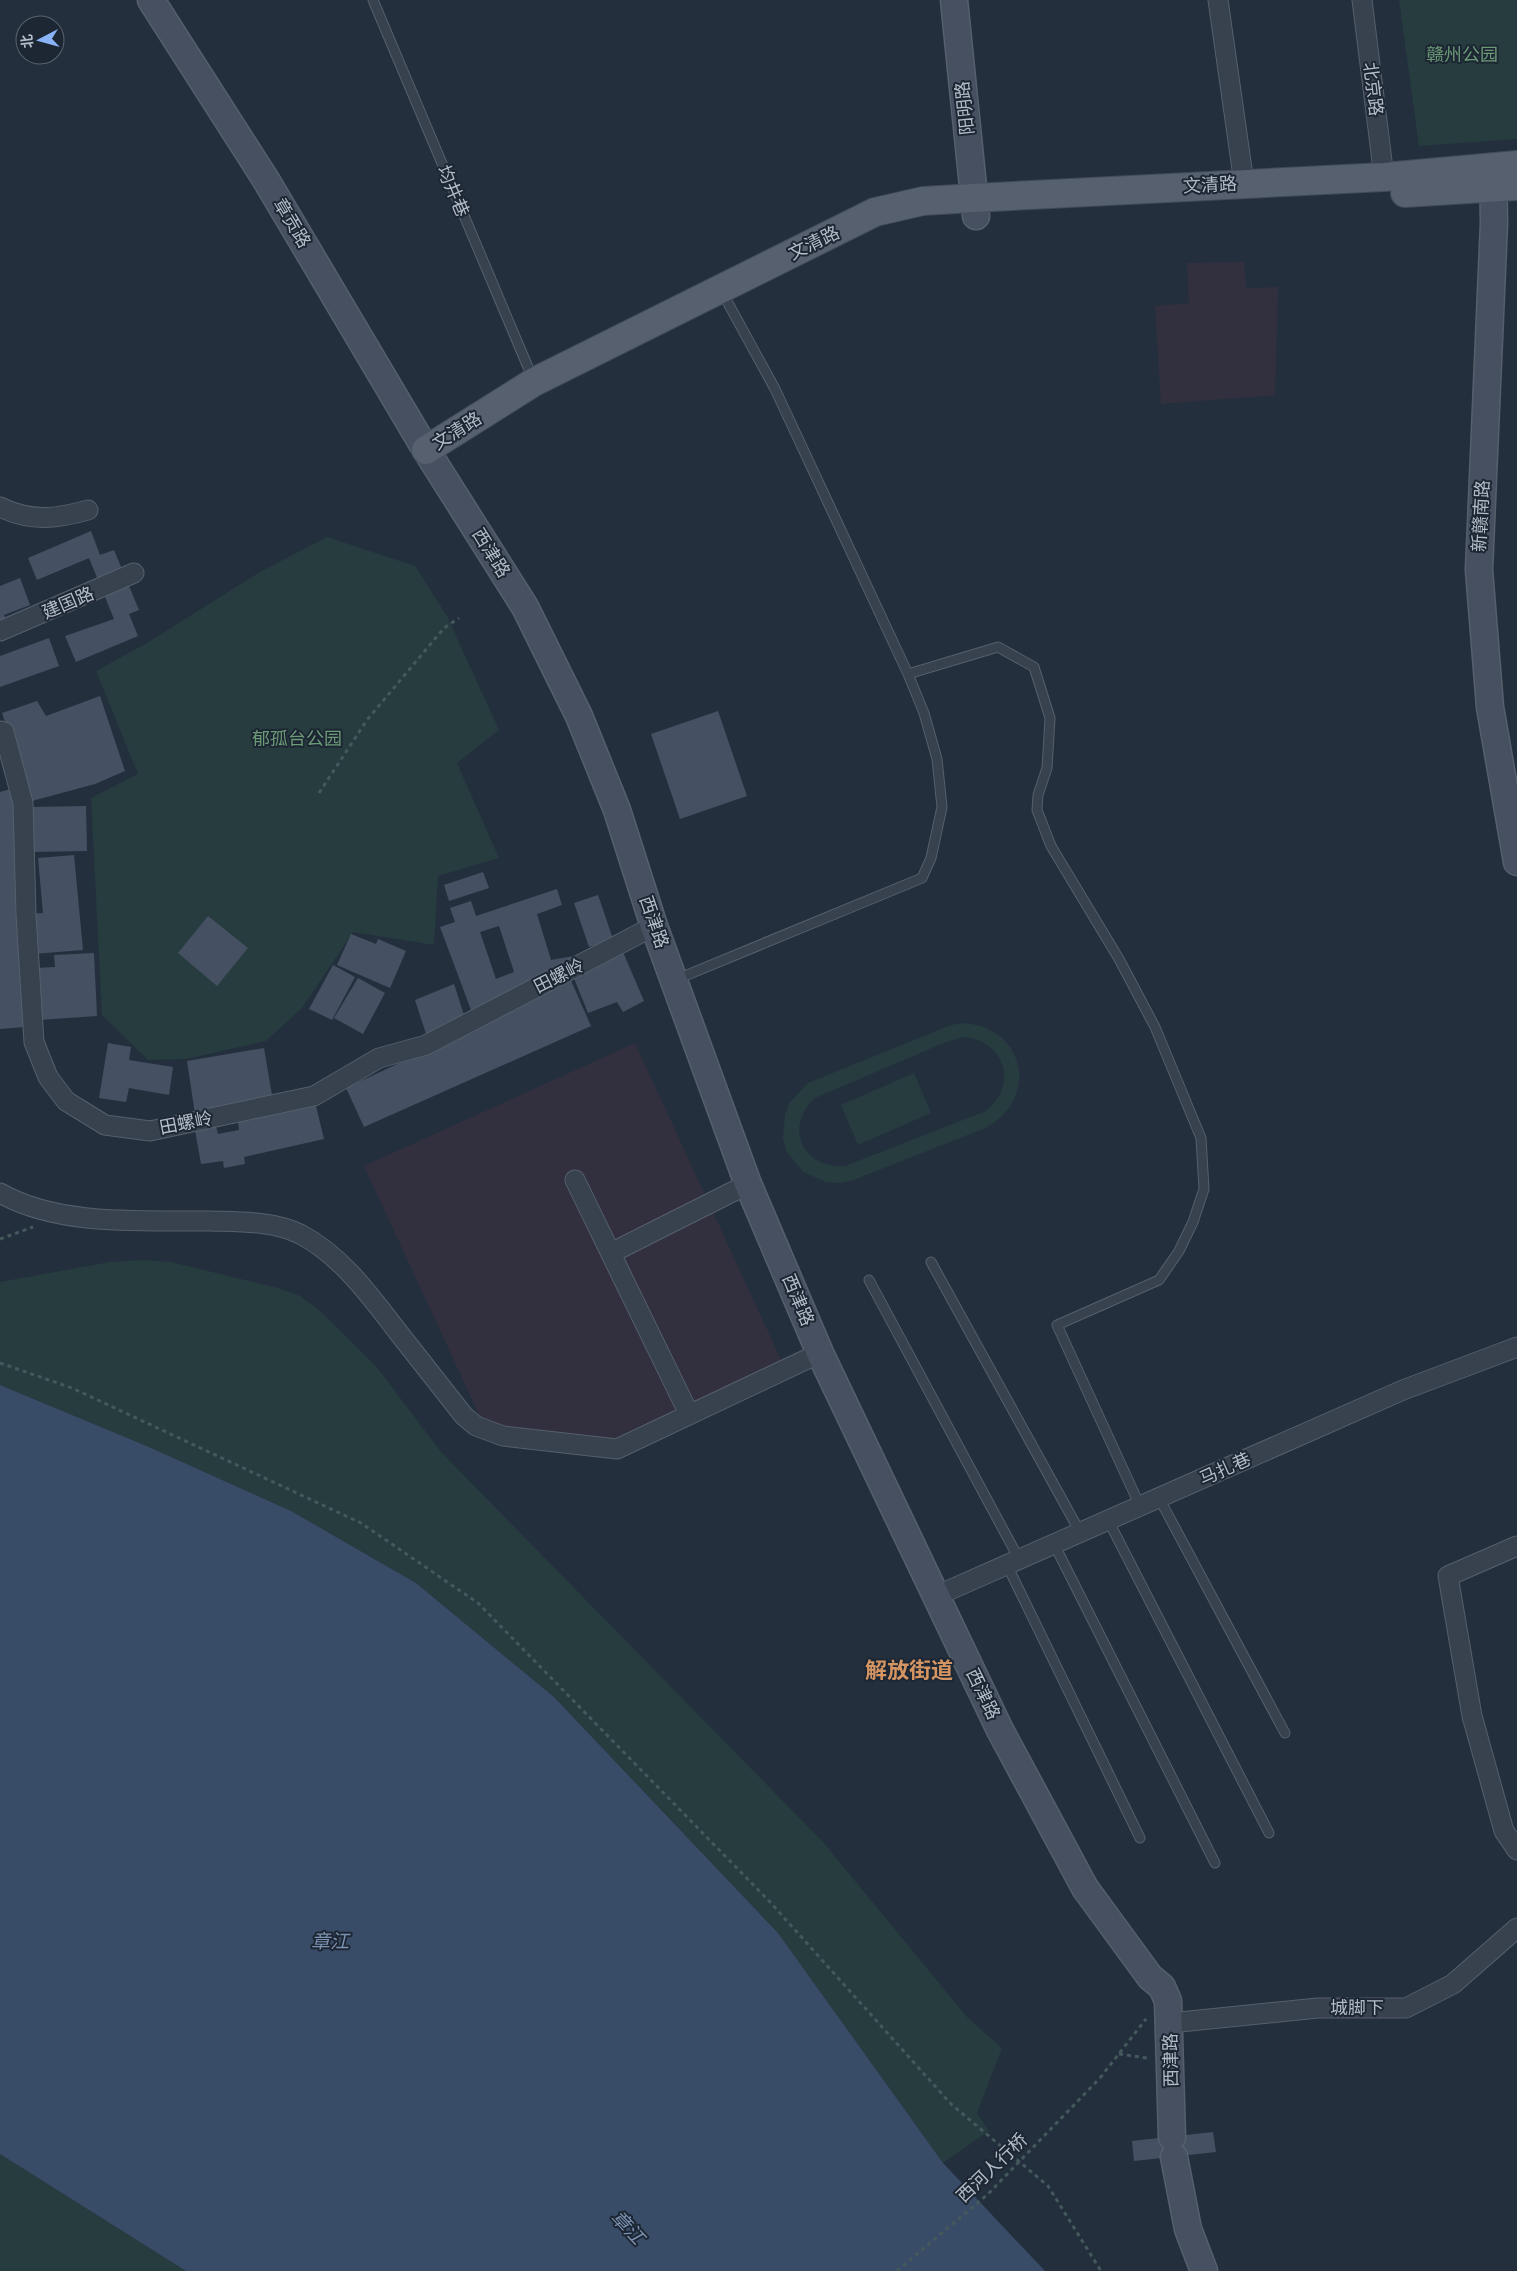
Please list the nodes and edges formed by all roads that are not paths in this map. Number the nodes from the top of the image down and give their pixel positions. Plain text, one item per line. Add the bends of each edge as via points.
1 (151, 0) edge
2 (373, 0) edge
3 (954, 0) edge
4 (1218, 0) edge
5 (1362, 0) edge
6 (1384, 177) junction
7 (1505, 177) edge
8 (1244, 183) junction
9 (975, 207) junction
10 (724, 297) junction
11 (534, 382) junction
12 (426, 450) junction
13 (0, 507) edge
14 (88, 510) dead end
15 (134, 574) dead end
16 (0, 631) edge
17 (908, 674) junction
18 (0, 731) edge
19 (1517, 862) edge
20 (654, 926) junction
21 (675, 980) junction
22 (575, 1180) dead end
23 (748, 1184) junction
24 (0, 1193) edge
25 (611, 1253) junction
26 (931, 1262) dead end
27 (869, 1280) dead end
28 (1517, 1347) edge
29 (820, 1353) junction
30 (689, 1414) junction
31 (1158, 1498) junction
32 (1140, 1506) junction
33 (1108, 1520) junction
34 (1080, 1532) junction
35 (1054, 1544) junction
36 (1517, 1546) edge
37 (1013, 1562) junction
38 (936, 1596) junction
39 (1285, 1733) dead end
40 (1269, 1833) dead end
41 (1140, 1838) dead end
42 (1517, 1850) edge
43 (1215, 1862) dead end
44 (1517, 1928) edge
45 (1159, 2020) junction
46 (1200, 2260) edge
47 (1215, 2271) edge

1 - 12 main road, 章贡路 via 266,180
2 - 11 lane, 均井巷
3 - 9 main road, 阳明路
4 - 8 street
5 - 6 street, 北京路
6 - 7 main road, 文清路
6 - 8 main road, 文清路
7 - 9 main road, 文清路
7 - 19 main road, 新赣南路 via 1494,223 1479,570 1490,707
8 - 9 main road, 文清路
9 - 10 main road, 文清路 via 887,229
10 - 11 main road, 文清路
10 - 12 main road, 文清路 via 541,399
10 - 17 lane via 775,389
11 - 12 main road, 文清路
12 - 20 main road, 西津路 via 525,607 579,716 617,810
13 - 14 street via 14,514 47,519
15 - 16 street, 建国路
17 - 21 lane via 924,713 937,759 942,808 931,858 922,878
17 - 32 lane via 998,647 1034,667 1050,718 1047,768 1038,795 1037,810 1051,846 1120,959 1155,1027 1201,1138 1204,1189 1179,1251 1159,1280 1057,1325
18 - 20 street, 田螺岭 via 4,732 24,803 26,914 34,1042 48,1077 66,1101 105,1125 150,1131 314,1096 379,1058 426,1046
20 - 21 main road, 西津路
21 - 23 main road, 西津路
22 - 25 street
23 - 25 street
23 - 29 main road, 西津路
24 - 30 street via 35,1206 86,1218 235,1222 268,1225 300,1234 318,1245 354,1278 464,1416 487,1432 617,1449
25 - 30 street
26 - 34 lane
27 - 37 lane
28 - 31 street, 马扎巷 via 1403,1390
29 - 30 street
29 - 38 main road, 西津路
31 - 32 street, 马扎巷
31 - 39 lane
32 - 33 street, 马扎巷
33 - 34 street, 马扎巷
33 - 40 lane
34 - 35 street, 马扎巷
35 - 37 street, 马扎巷
35 - 43 lane
36 - 42 street via 1448,1576 1472,1716 1504,1831
37 - 38 street, 马扎巷
37 - 41 lane
38 - 45 main road, 西津路 via 1000,1730 1085,1888 1150,1976 1162,1987 1168,2000
44 - 45 street, 城脚下 via 1453,1984 1406,2008 1318,2008
45 - 46 main road, 西津路 via 1173,2147 1186,2220
46 - 47 main road, 西津路

